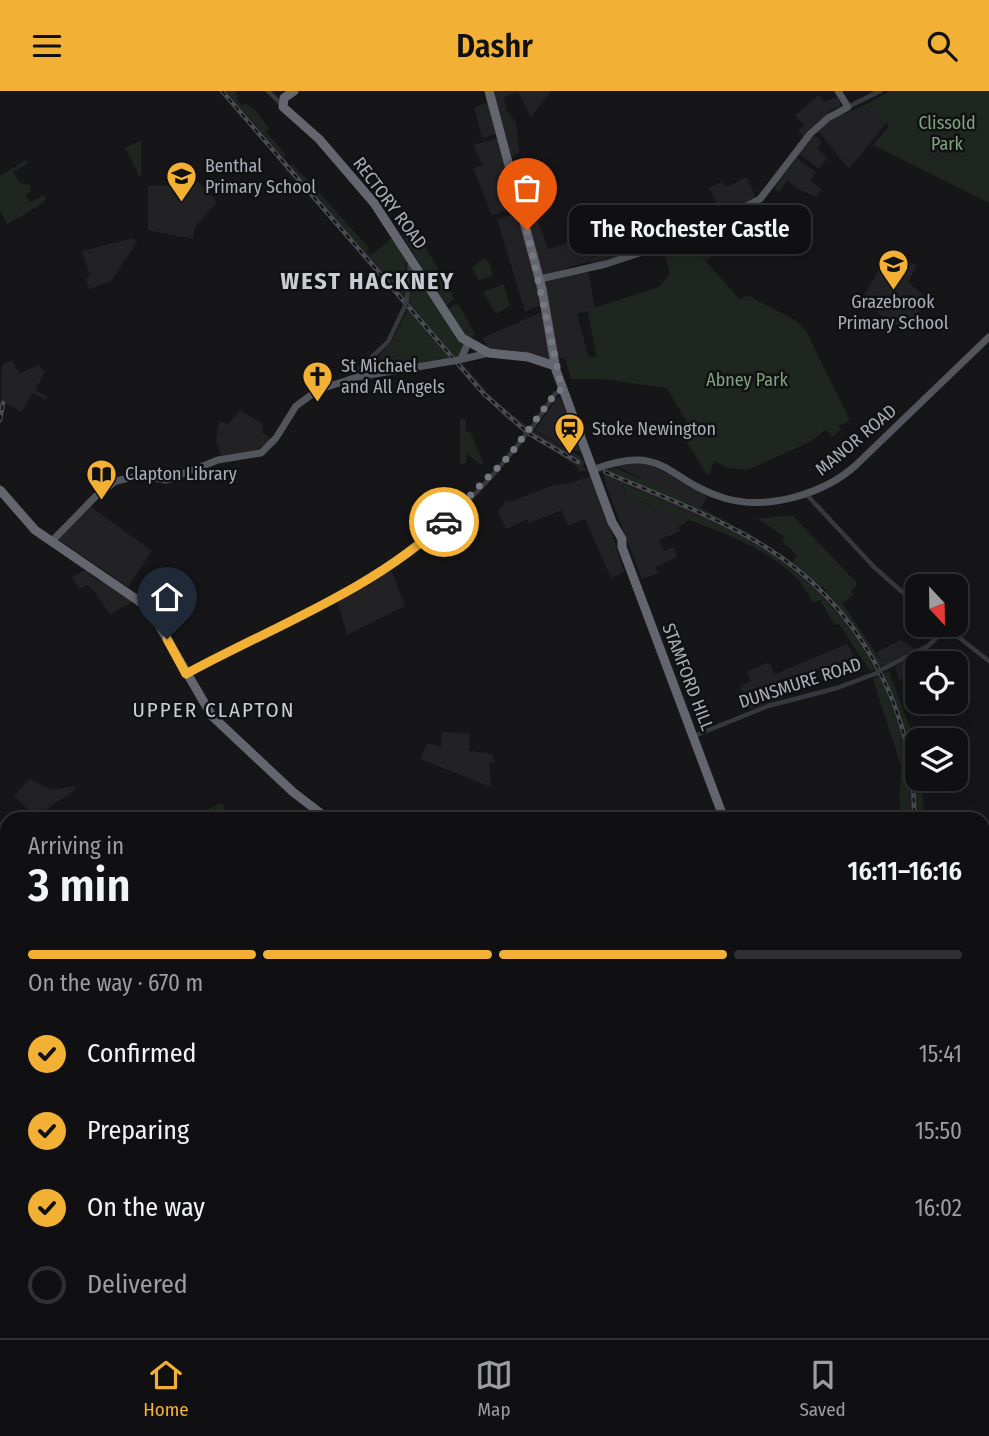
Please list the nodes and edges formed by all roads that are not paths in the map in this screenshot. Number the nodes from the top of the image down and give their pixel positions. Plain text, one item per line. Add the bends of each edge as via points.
1 (268, 91) edge
2 (294, 91) edge
3 (489, 91) edge
4 (838, 91) edge
5 (880, 91) edge
6 (281, 101) junction
7 (848, 107) junction
8 (410, 257) junction
9 (540, 279) junction
10 (989, 338) edge
11 (468, 343) junction
12 (489, 353) junction
13 (457, 360) junction
14 (552, 361) junction
15 (357, 377) junction
16 (562, 389) junction
17 (595, 469) junction
18 (0, 490) edge
19 (807, 495) junction
20 (52, 541) junction
21 (905, 594) edge
22 (936, 637) edge
23 (958, 637) edge
24 (989, 661) edge
25 (186, 674) junction
26 (694, 737) junction
27 (320, 812) edge
28 (721, 812) edge

1 - 6 street, RECTORY ROAD
2 - 6 highway
3 - 9 highway, STAMFORD HILL
4 - 7 main road
5 - 7 street
6 - 8 highway, RECTORY ROAD via 353,177
7 - 9 main road via 810,134 758,199 679,240
8 - 11 highway, RECTORY ROAD
8 - 15 street, bridge via 407,299 394,332
9 - 14 highway, STAMFORD HILL
10 - 19 main road, MANOR ROAD via 855,466 832,484
11 - 12 highway, RECTORY ROAD
11 - 13 main road
12 - 13 main road
12 - 14 highway, RECTORY ROAD
13 - 15 main road
14 - 16 highway, STAMFORD HILL
15 - 20 main road via 318,390 301,402 261,453 218,460 167,480 138,476 111,484
16 - 17 highway, STAMFORD HILL
16 - 25 street, bridge via 471,498 398,560
17 - 19 main road, MANOR ROAD via 623,459 640,459 726,498
17 - 26 highway, STAMFORD HILL
18 - 20 highway via 23,519
19 - 21 street
20 - 25 highway via 149,608
22 - 26 street, DUNSMURE ROAD via 928,646 846,685 768,706
23 - 24 street
25 - 27 highway via 212,716
26 - 28 highway, STAMFORD HILL

